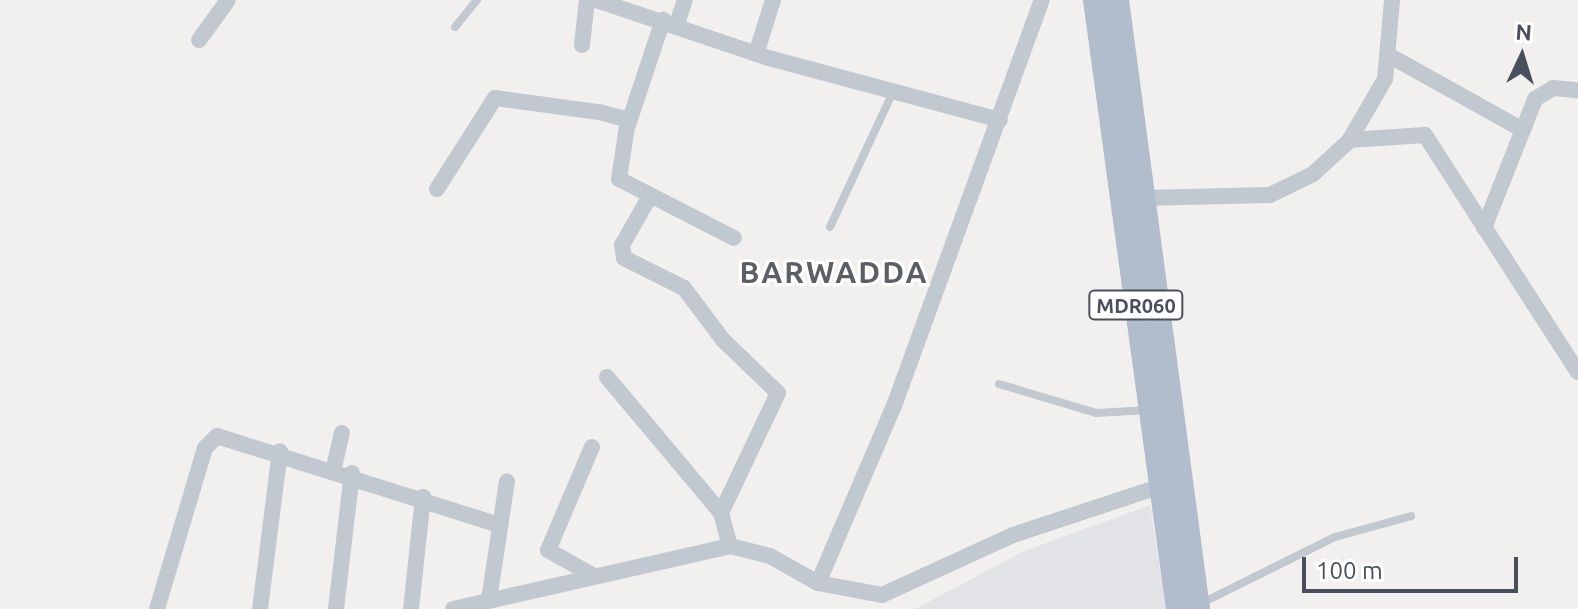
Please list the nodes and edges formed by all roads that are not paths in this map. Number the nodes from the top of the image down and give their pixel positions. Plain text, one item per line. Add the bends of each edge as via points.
1 (228, 0) edge
2 (477, 0) edge
3 (587, 0) edge
4 (596, 0) edge
5 (685, 0) edge
6 (773, 0) edge
7 (1042, 0) edge
8 (1095, 0) edge
9 (1117, 0) edge
10 (1392, 0) edge
11 (670, 22) junction
12 (455, 27) dead end
13 (199, 40) dead end
14 (582, 45) dead end
15 (756, 54) junction
16 (1392, 57) junction
17 (1578, 90) edge
18 (892, 94) junction
19 (1000, 120) junction
20 (628, 125) junction
21 (1523, 130) junction
22 (1349, 140) junction
23 (437, 189) dead end
24 (650, 196) junction
25 (1142, 198) junction
26 (830, 227) dead end
27 (1484, 228) junction
28 (734, 238) dead end
29 (1578, 372) edge
30 (607, 377) dead end
31 (999, 384) dead end
32 (1150, 410) junction
33 (342, 433) dead end
34 (592, 447) dead end
35 (280, 451) junction
36 (334, 467) junction
37 (352, 473) junction
38 (507, 481) dead end
39 (1161, 486) junction
40 (423, 497) junction
41 (721, 513) junction
42 (1411, 516) dead end
43 (500, 525) junction
44 (730, 546) junction
45 (594, 576) junction
46 (818, 583) junction
47 (873, 596) junction
48 (489, 600) junction
49 (1188, 608) edge
50 (157, 609) edge
51 (260, 609) edge
52 (336, 609) edge
53 (411, 609) edge
54 (453, 609) edge
55 (856, 609) edge

1 - 13 street
2 - 12 lane
3 - 14 street
4 - 11 street
5 - 11 street
6 - 15 street
7 - 19 street
8 - 32 main road, MDR060
9 - 25 main road, MDR060
10 - 16 street
11 - 15 street
11 - 20 street
15 - 18 street
16 - 21 street
16 - 22 street
17 - 21 street via 1543,91
18 - 19 street
18 - 26 lane
19 - 46 street via 894,406
20 - 23 street via 622,116 495,98
20 - 24 street via 616,175
21 - 27 street
22 - 25 street via 1313,174 1270,195
22 - 27 street via 1369,144 1420,131
24 - 28 street
24 - 41 street via 622,245 624,258 684,288 723,340 778,393
25 - 49 main road, MDR060
27 - 29 street
30 - 41 street
31 - 32 lane via 1096,413
32 - 39 main road, MDR060
33 - 36 street
34 - 45 street via 548,550
35 - 36 street
35 - 50 street via 210,438
35 - 51 street
36 - 37 street
37 - 40 street
37 - 52 street
38 - 43 street
39 - 47 street via 1013,535
39 - 49 main road, MDR060
40 - 43 street
40 - 53 street
41 - 44 street
42 - 49 lane via 1335,537
43 - 48 street
44 - 45 street
44 - 46 street via 770,556
45 - 48 street
46 - 47 street
47 - 55 street
48 - 54 street

